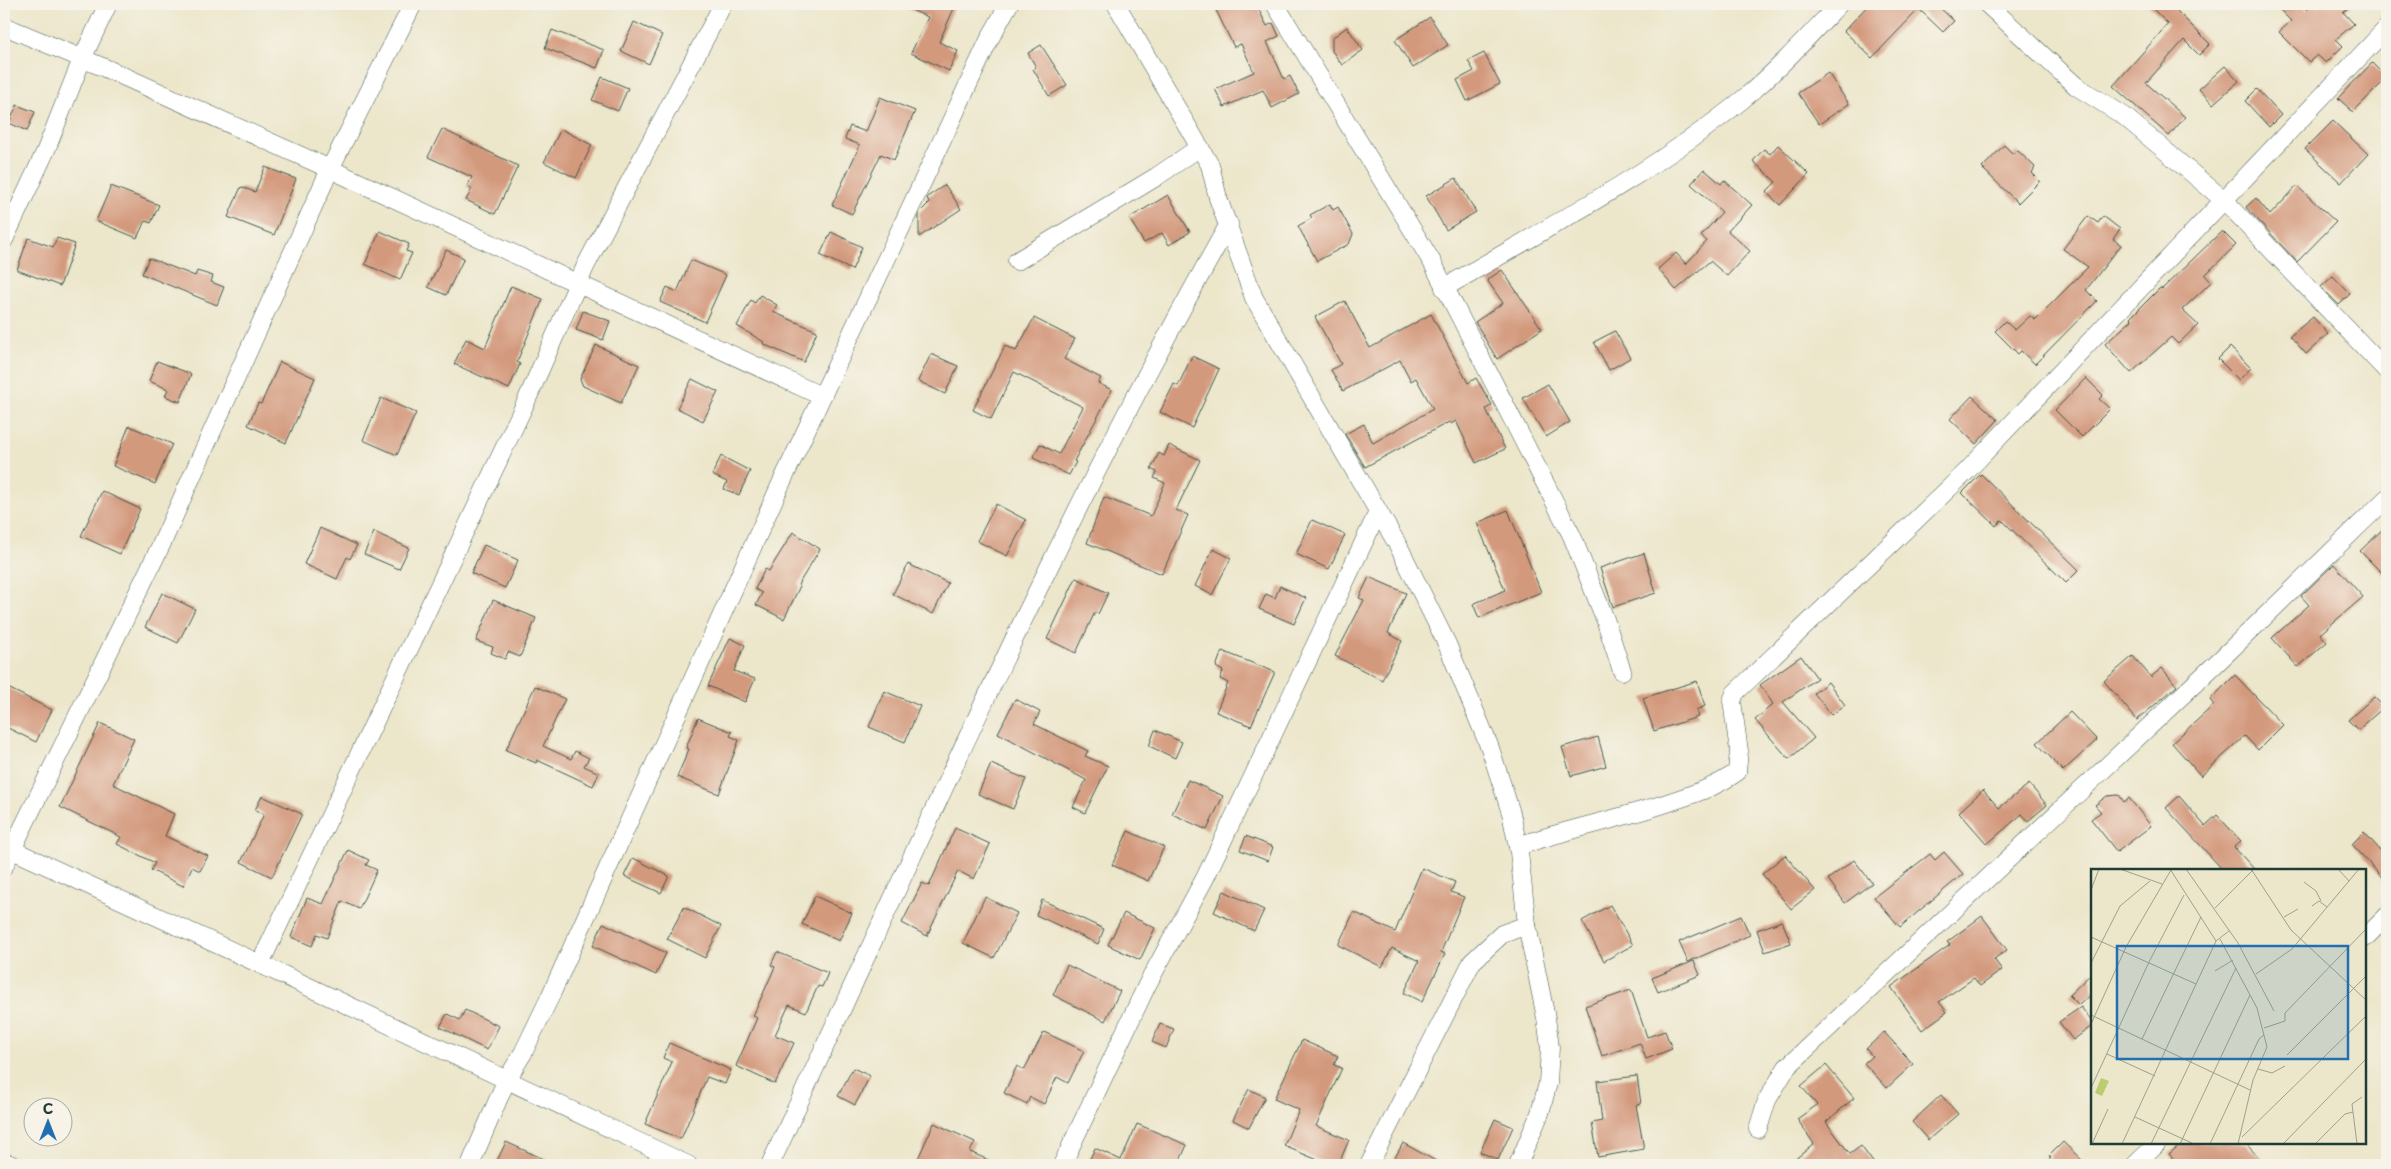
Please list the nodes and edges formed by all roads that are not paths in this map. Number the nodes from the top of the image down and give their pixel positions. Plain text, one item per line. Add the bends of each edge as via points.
1 (108, 4) edge
2 (413, 4) edge
3 (723, 4) edge
4 (1009, 4) edge
5 (1116, 4) edge
6 (1275, 4) edge
7 (1839, 4) edge
8 (1987, 4) edge
9 (4, 26) edge
10 (2387, 28) edge
11 (82, 59) junction
12 (1200, 147) junction
13 (330, 169) junction
14 (2225, 201) junction
15 (1229, 224) junction
16 (4, 240) edge
17 (1017, 261) dead end
18 (577, 285) junction
19 (1444, 288) junction
20 (2387, 371) edge
21 (821, 396) junction
22 (2387, 498) edge
23 (1378, 512) junction
24 (1622, 671) dead end
25 (1518, 846) junction
26 (7, 848) edge
27 (4, 866) edge
28 (2387, 916) edge
29 (1527, 925) junction
30 (2366, 937) edge
31 (260, 964) junction
32 (506, 1081) junction
33 (1758, 1129) dead end
34 (2157, 1144) edge
35 (4, 1162) edge
36 (12, 1165) edge
37 (470, 1165) edge
38 (688, 1165) edge
39 (770, 1165) edge
40 (1062, 1165) edge
41 (1370, 1165) edge
42 (1518, 1165) edge
43 (2135, 1165) edge

1 - 11 street
2 - 13 street
3 - 18 street
4 - 21 street
5 - 12 street
6 - 19 street via 1432,262
7 - 19 street via 1742,99 1655,164
8 - 14 street via 2076,86 2124,116
9 - 11 street
10 - 14 street
11 - 13 street
11 - 16 street via 46,150
12 - 15 street via 1210,165 1218,198
12 - 17 street
13 - 18 street
13 - 26 street via 162,543
14 - 20 street
14 - 25 street via 1967,471 1735,693 1732,702 1739,751 1737,772 1719,785 1639,812
15 - 23 street via 1254,298
15 - 39 street via 1175,318 1061,544
18 - 21 street
18 - 31 street
19 - 24 street via 1572,536
21 - 32 street via 549,999
22 - 33 street via 2222,658 1787,1067 1767,1100
23 - 25 street via 1447,644 1490,748
23 - 40 street via 1214,860 1147,985
25 - 29 street
26 - 27 street
26 - 31 street
28 - 30 street
29 - 41 street via 1502,934 1472,962
29 - 42 street via 1550,1048 1548,1084 1540,1114
31 - 32 street
32 - 37 street
32 - 38 street
34 - 43 street
35 - 36 street

